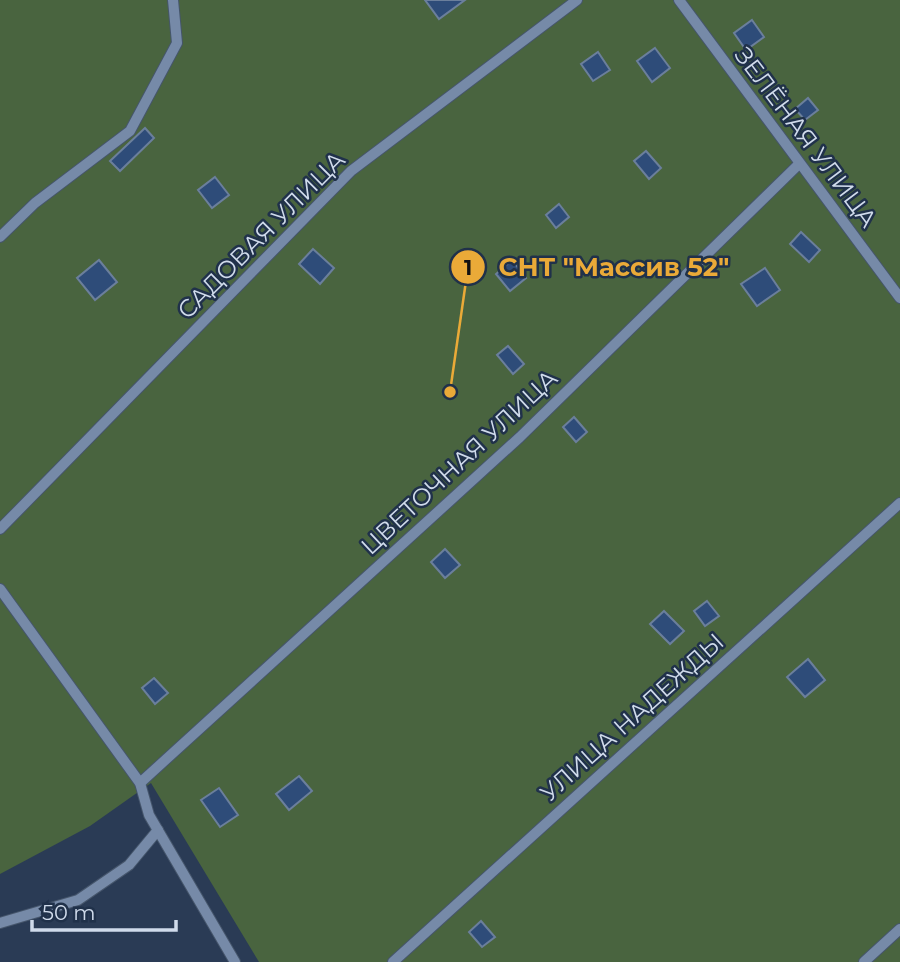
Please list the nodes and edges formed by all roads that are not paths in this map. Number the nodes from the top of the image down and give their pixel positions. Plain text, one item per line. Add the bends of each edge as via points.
1 (173, 0) edge
2 (577, 0) edge
3 (679, 0) edge
4 (799, 164) junction
5 (0, 237) edge
6 (900, 298) edge
7 (900, 503) edge
8 (0, 529) edge
9 (0, 589) edge
10 (140, 783) junction
11 (158, 830) junction
12 (0, 923) edge
13 (900, 929) edge
14 (235, 962) edge
15 (393, 962) edge
16 (864, 962) edge

1 - 5 lane via 177,43 130,131 35,203
2 - 8 lane, САДОВАЯ УЛИЦА via 351,171
3 - 4 lane, ЗЕЛЁНАЯ УЛИЦА
4 - 6 lane, ЗЕЛЁНАЯ УЛИЦА
4 - 10 lane, ЦВЕТОЧНАЯ УЛИЦА via 520,437
7 - 15 lane, УЛИЦА НАДЕЖДЫ
9 - 10 lane
10 - 11 lane
11 - 12 lane via 129,865 78,900
11 - 14 lane
13 - 16 lane

